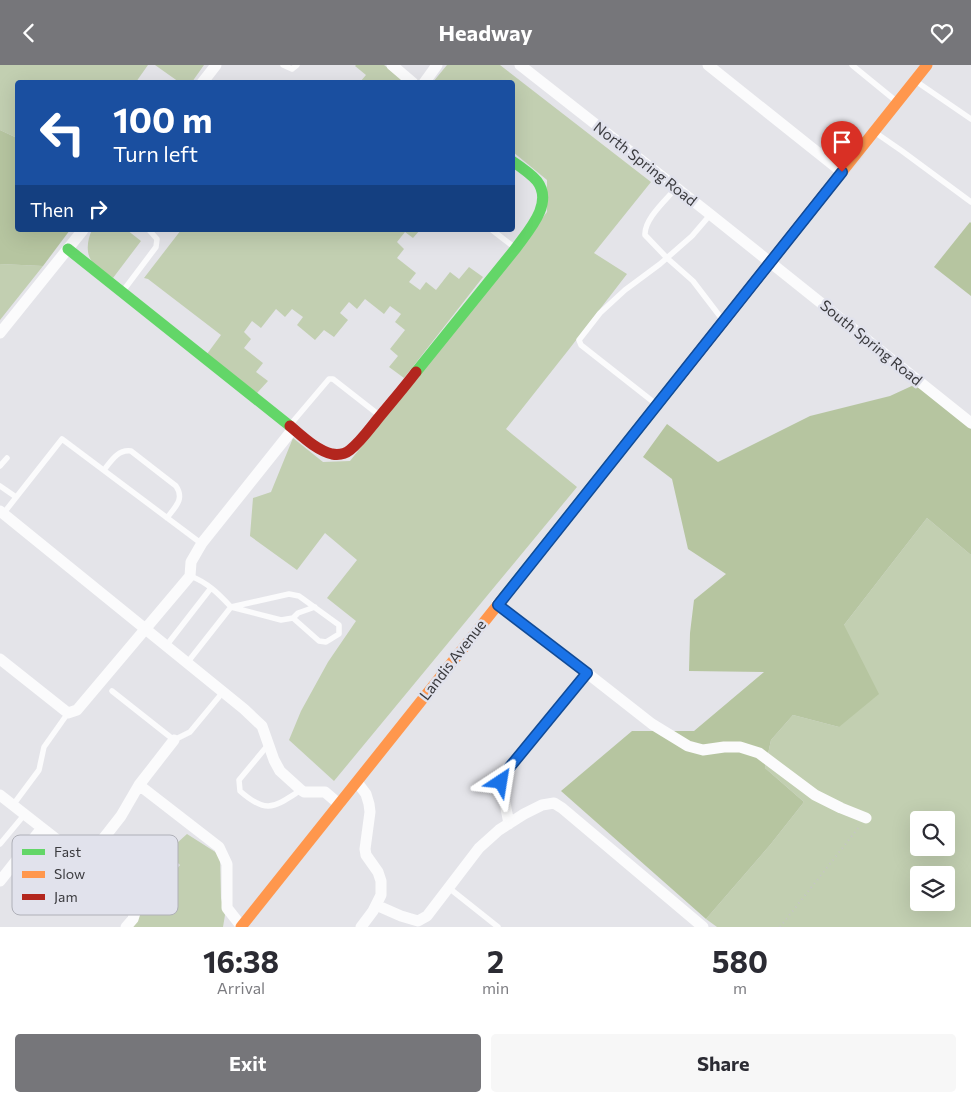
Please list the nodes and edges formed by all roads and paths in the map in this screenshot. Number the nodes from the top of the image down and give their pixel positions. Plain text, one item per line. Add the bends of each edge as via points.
1 (216, 65) edge
2 (283, 65) edge
3 (297, 65) edge
4 (392, 65) edge
5 (438, 65) edge
6 (708, 65) edge
7 (852, 65) edge
8 (924, 66) edge
9 (525, 67) edge
10 (204, 80) edge
11 (410, 80) edge
12 (426, 80) edge
13 (915, 81) junction
14 (898, 102) junction
15 (971, 119) edge
16 (874, 132) junction
17 (515, 163) edge
18 (842, 172) junction
19 (676, 189) junction
20 (971, 202) edge
21 (710, 215) junction
22 (81, 232) edge
23 (151, 232) edge
24 (495, 232) edge
25 (68, 249) junction
26 (516, 249) junction
27 (667, 258) junction
28 (770, 263) junction
29 (122, 293) junction
30 (723, 321) junction
31 (0, 333) edge
32 (656, 405) junction
33 (380, 416) junction
34 (971, 423) edge
35 (291, 427) junction
36 (7, 458) dead end
37 (0, 466) edge
38 (104, 470) junction
39 (0, 486) edge
40 (16, 497) junction
41 (1, 513) edge
42 (167, 518) junction
43 (202, 543) junction
44 (190, 576) junction
45 (212, 588) junction
46 (498, 605) junction
47 (231, 607) junction
48 (315, 607) junction
49 (293, 618) junction
50 (145, 629) junction
51 (166, 646) junction
52 (0, 659) edge
53 (187, 663) junction
54 (587, 673) junction
55 (112, 691) dead end
56 (224, 692) junction
57 (68, 713) junction
58 (174, 739) junction
59 (268, 745) junction
60 (357, 782) junction
61 (139, 785) junction
62 (301, 790) junction
63 (0, 795) edge
64 (339, 804) junction
65 (12, 805) junction
66 (25, 814) junction
67 (866, 818) joint
68 (509, 823) junction
69 (42, 828) junction
70 (36, 835) edge
71 (51, 835) edge
72 (106, 835) edge
73 (0, 844) edge
74 (12, 866) edge
75 (0, 881) edge
76 (449, 888) junction
77 (376, 905) junction
78 (134, 915) edge
79 (420, 924) edge
80 (126, 927) edge
81 (242, 927) edge
82 (361, 927) edge
83 (498, 927) edge
84 (703, 927) edge
85 (780, 927) edge

1 - 10 street
2 - 3 lane via 292,69
4 - 11 street
5 - 12 street
6 - 18 street
7 - 14 lane
8 - 13 main road, Landis Avenue
9 - 19 street, North Spring Road
13 - 14 main road, Landis Avenue
13 - 15 lane
14 - 16 main road, Landis Avenue
16 - 18 main road, Landis Avenue
16 - 20 lane
17 - 26 main road via 533,177 544,198 537,217
18 - 28 main road, Landis Avenue
19 - 21 street, North Spring Road
19 - 27 lane via 645,229 645,235
21 - 27 lane
21 - 28 street, North Spring Road
22 - 25 street
23 - 29 lane via 157,239 156,247
24 - 26 lane
25 - 29 main road
25 - 31 street
26 - 33 main road
27 - 30 lane via 692,281
27 - 32 lane via 606,307 579,340 581,345
28 - 30 main road, Landis Avenue
28 - 34 street, South Spring Road
29 - 35 main road
30 - 32 main road, Landis Avenue
32 - 46 main road, Landis Avenue
33 - 35 main road via 352,450 338,455 322,451
33 - 35 lane via 329,379
35 - 43 street
36 - 37 lane
38 - 40 lane via 62,439
38 - 42 lane
38 - 42 lane via 119,452 131,451 179,490 178,501
39 - 40 lane
40 - 41 lane
41 - 50 street
42 - 43 lane
43 - 44 street via 191,562
44 - 45 lane
44 - 50 street
45 - 47 lane
45 - 51 lane
46 - 54 street
46 - 60 main road, Landis Avenue
47 - 48 lane via 290,595 299,596
47 - 49 lane via 281,620
47 - 53 lane
48 - 49 lane
48 - 49 lane via 339,625 339,633 326,642 319,641
50 - 51 street
50 - 57 street via 77,710
51 - 53 street
52 - 57 street
53 - 56 street
54 - 67 street via 688,746 703,750 740,747 760,753 815,795
54 - 68 street via 504,776 501,782
55 - 58 lane
56 - 58 lane via 190,732
56 - 59 street via 262,726
57 - 65 lane via 44,747 39,770
58 - 61 street
59 - 62 street via 280,771
59 - 62 lane via 239,780 240,791 262,805 273,806
60 - 64 main road, Landis Avenue
60 - 77 street via 369,803 365,849 381,881 381,895
61 - 72 street
61 - 81 street via 219,847 227,864 227,908
62 - 64 street via 325,792
63 - 65 street
64 - 81 main road, Landis Avenue
65 - 66 street
66 - 69 street
66 - 73 lane
67 - 85 path
68 - 76 street via 479,848
68 - 84 street via 542,805 554,803
69 - 70 street
69 - 71 street
74 - 75 street
76 - 79 street
76 - 83 lane
77 - 79 street
77 - 82 street
78 - 80 street

